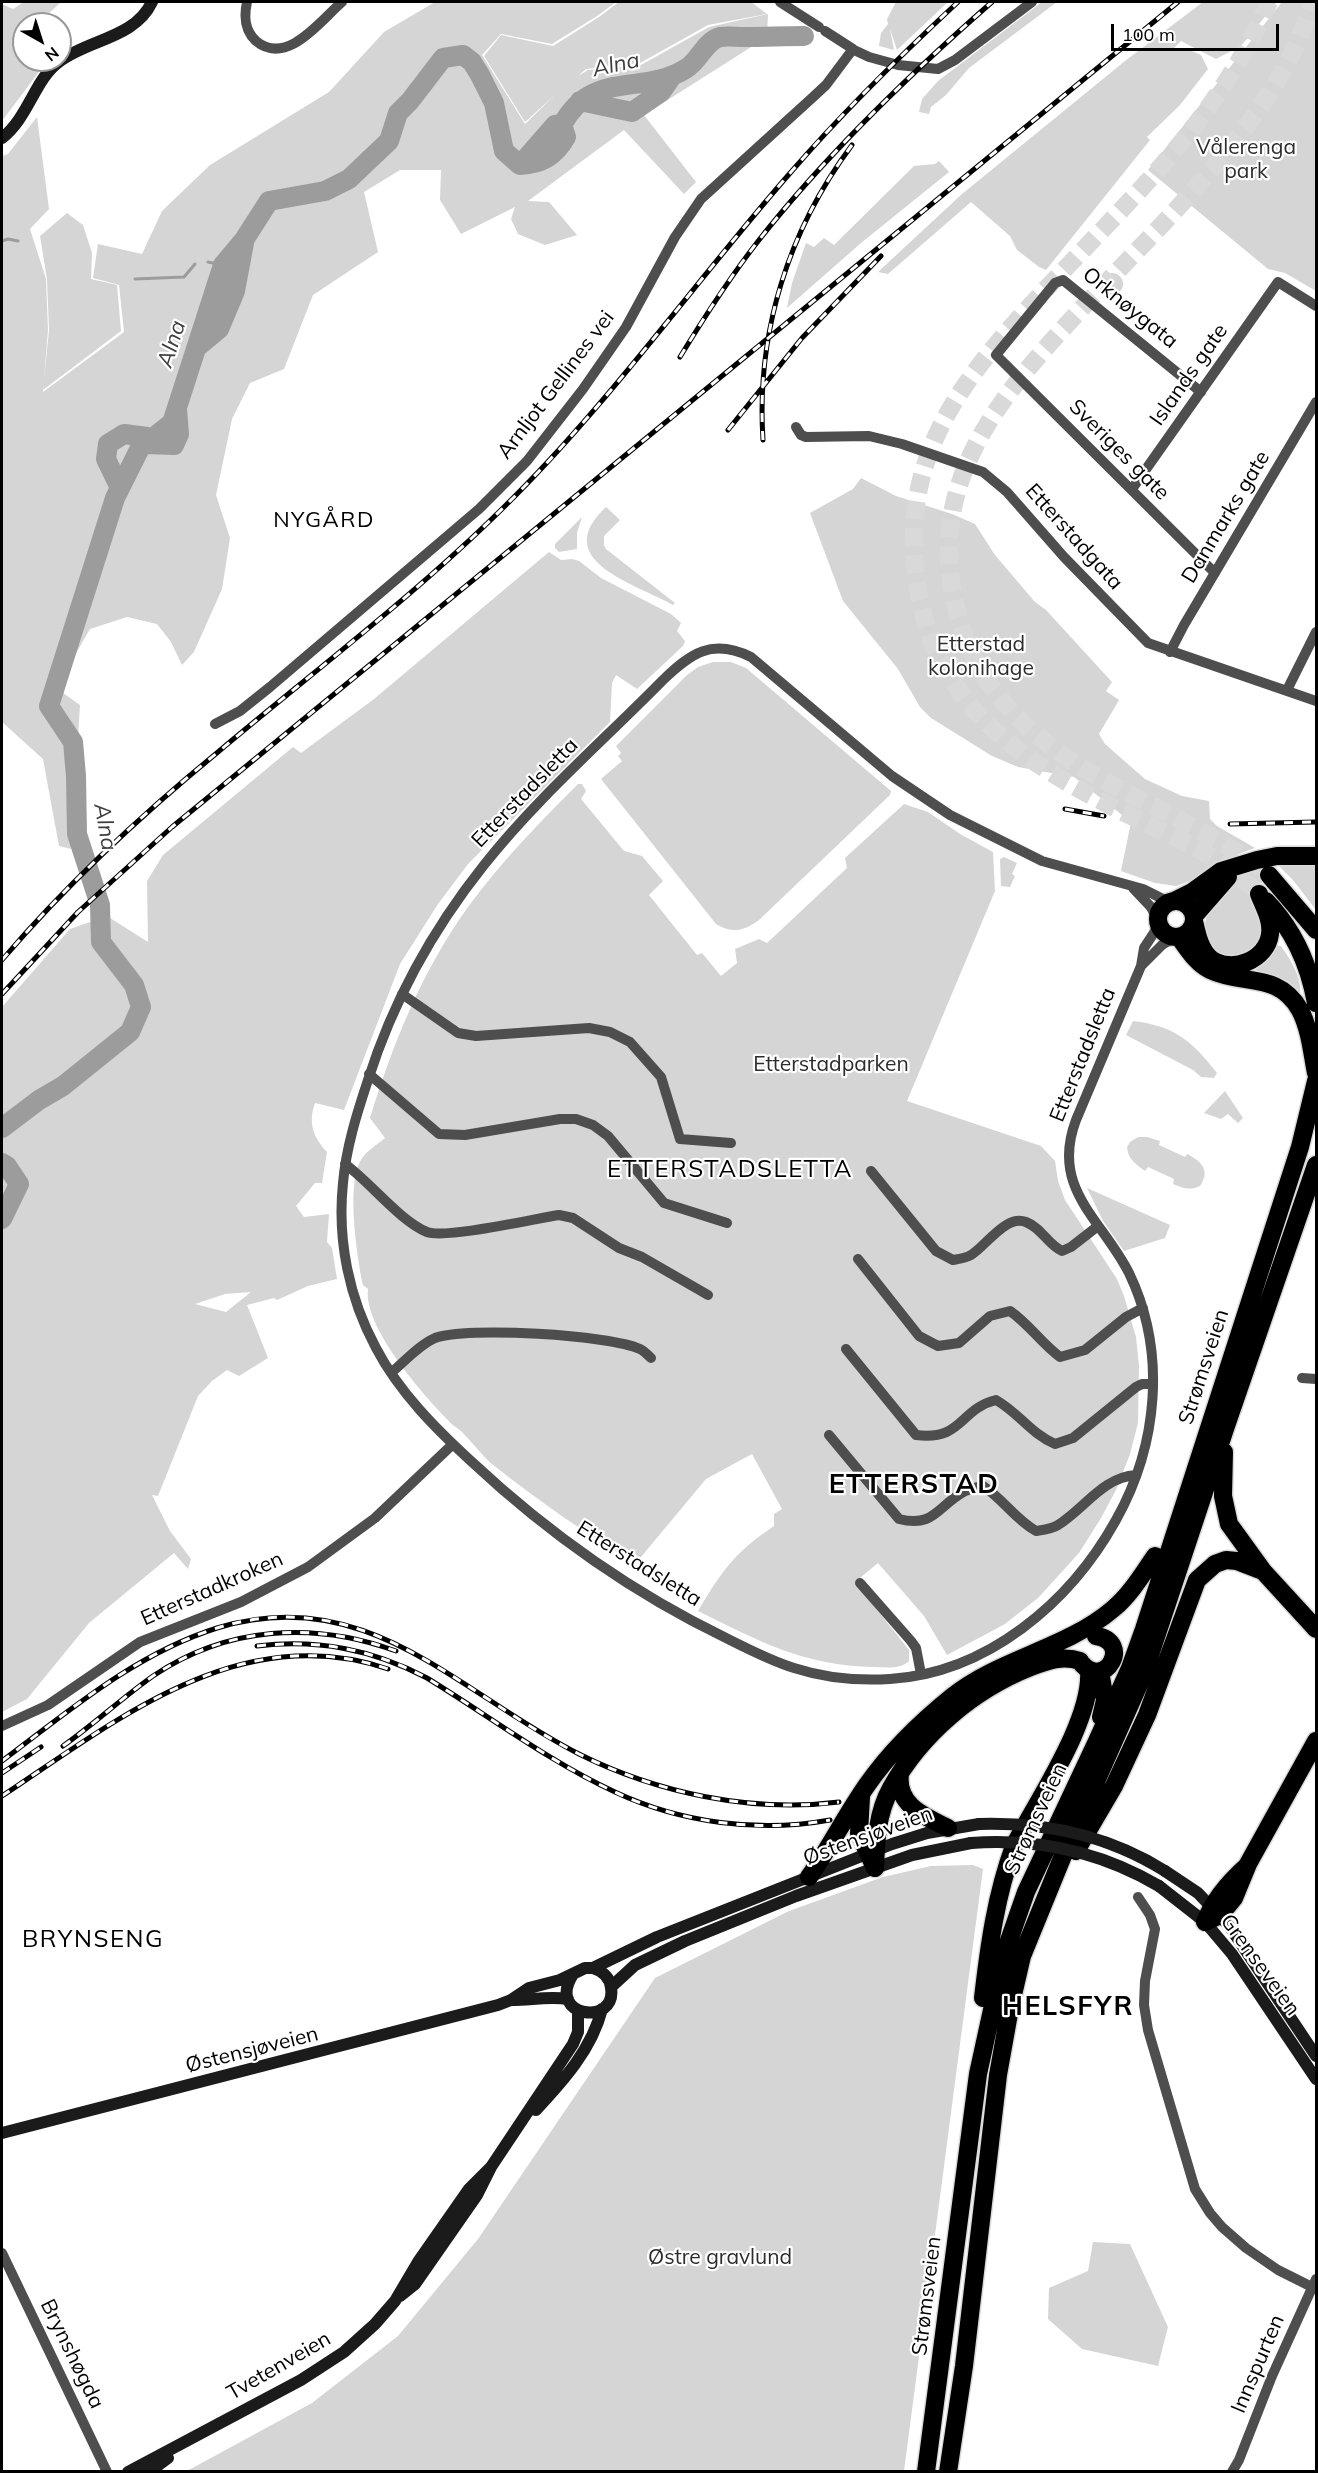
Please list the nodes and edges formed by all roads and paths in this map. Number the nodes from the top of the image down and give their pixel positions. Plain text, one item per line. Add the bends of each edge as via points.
1 (152, 2) edge
2 (247, 2) edge
3 (342, 2) edge
4 (780, 2) edge
5 (1032, 2) edge
6 (852, 49) junction
7 (2, 138) edge
8 (1317, 306) edge
9 (996, 355) joint
10 (1201, 392) junction
11 (1317, 402) edge
12 (796, 427) dead end
13 (1132, 489) junction
14 (1215, 573) junction
15 (1317, 632) edge
16 (1170, 652) junction
17 (1287, 690) junction
18 (1317, 700) edge
19 (215, 724) dead end
20 (1317, 856) edge
21 (1236, 868) junction
22 (1269, 875) tunnel mouth
23 (1133, 888) junction
24 (1172, 902) junction
25 (1293, 902) junction
26 (1194, 919) junction
27 (1158, 922) junction
28 (1317, 930) edge
29 (1177, 937) junction
30 (1317, 942) edge
31 (1141, 966) junction
32 (402, 993) junction
33 (1317, 1003) edge
34 (1317, 1073) edge
35 (369, 1074) junction
36 (1317, 1081) edge
37 (731, 1143) dead end
38 (345, 1164) junction
39 (1317, 1165) edge
40 (871, 1171) dead end
41 (727, 1223) dead end
42 (1098, 1226) junction
43 (858, 1258) dead end
44 (708, 1295) dead end
45 (1143, 1308) junction
46 (846, 1349) dead end
47 (651, 1358) dead end
48 (391, 1373) junction
49 (1302, 1378) dead end
50 (1317, 1379) edge
51 (1153, 1384) junction
52 (1226, 1426) junction
53 (829, 1435) dead end
54 (453, 1444) junction
55 (1136, 1475) junction
56 (1198, 1484) junction
57 (1155, 1556) junction
58 (1263, 1571) junction
59 (860, 1583) dead end
60 (1193, 1587) junction
61 (1317, 1629) edge
62 (1092, 1637) junction
63 (1062, 1641) junction
64 (1090, 1667) junction
65 (921, 1674) junction
66 (2, 1726) edge
67 (1317, 1741) edge
68 (1089, 1758) junction
69 (900, 1774) junction
70 (862, 1792) junction
71 (948, 1828) junction
72 (873, 1857) junction
73 (1165, 1871) joint
74 (809, 1877) junction
75 (1159, 1886) joint
76 (1138, 1898) dead end
77 (1044, 1902) junction
78 (1212, 1914) junction
79 (593, 1968) junction
80 (572, 1976) junction
81 (611, 1987) junction
82 (568, 1999) junction
83 (511, 2000) junction
84 (602, 2009) junction
85 (578, 2011) junction
86 (1317, 2056) edge
87 (978, 2074) junction
88 (1317, 2079) edge
89 (2, 2133) edge
90 (513, 2136) junction
91 (2, 2253) edge
92 (1314, 2283) edge
93 (203, 2432) junction
94 (1235, 2470) edge
95 (107, 2472) edge
96 (128, 2472) edge
97 (149, 2472) edge
98 (927, 2472) edge
99 (948, 2472) edge

1 - 7 main road via 138,22 60,60 23,115
2 - 3 street via 246,27 251,35 260,44 278,49 291,46
4 - 6 street
5 - 6 street via 938,69 898,65
6 - 19 street, Arnljot Gellines vei via 819,91 701,199 675,237 626,327 566,412 504,486 270,687 240,711
8 - 10 street, Islands gate via 1278,282
9 - 10 street, Orknøygata via 1060,280 1071,284
9 - 13 street, Sveriges gate
10 - 13 street, Islands gate
11 - 14 street, Danmarks gate
12 - 16 street, Etterstadgata via 806,437 851,435 882,439 982,472 1007,492 1148,643
13 - 14 street, Sveriges gate
14 - 16 street, Danmarks gate
15 - 17 street
16 - 17 street, Etterstadgata
17 - 18 street, Etterstadgata
20 - 21 highway via 1265,858
21 - 24 highway via 1221,872
21 - 26 highway
22 - 25 highway
23 - 24 street
23 - 27 street via 1150,906
23 - 32 street, Etterstadsletta via 1050,864 968,826 892,776 751,657 729,648 708,649 683,661 501,844 436,932
24 - 26 highway via 1189,906
24 - 27 highway via 1161,908
25 - 28 highway
25 - 30 highway
26 - 29 highway via 1189,931
26 - 33 highway via 1202,948 1210,958 1231,965 1249,961 1264,949 1270,933 1269,918 1257,892 1279,914 1297,943
27 - 29 highway via 1166,934
27 - 31 street, Etterstadsletta via 1144,948
29 - 31 street, Etterstadsletta via 1162,945
29 - 34 highway via 1210,970 1264,981 1289,996 1304,1020
31 - 42 street, Etterstadsletta via 1069,1143 1076,1191
32 - 35 street, Etterstadsletta
32 - 37 street via 458,1033 476,1036 589,1028 610,1032 630,1042 661,1077 680,1139
35 - 38 street, Etterstadsletta
35 - 41 street via 440,1134 465,1135 560,1119 593,1125 608,1136 664,1203
36 - 56 highway, Strømsveien
38 - 44 street via 406,1219 427,1232 449,1233 559,1215 573,1218 619,1248
38 - 48 street, Etterstadsletta via 341,1218 347,1272 368,1330
39 - 52 highway, Strømsveien
40 - 42 street via 936,1251 953,1260 970,1256 1008,1224 1023,1221 1037,1228 1052,1246 1062,1251
42 - 45 street, Etterstadsletta via 1123,1262
43 - 45 street via 919,1336 938,1346 959,1343 990,1316 1010,1311 1060,1356 1085,1350
45 - 51 street, Etterstadsletta
46 - 51 street via 916,1435 933,1437 947,1434 982,1403 996,1400 1010,1408 1038,1437 1054,1444 1073,1438 1136,1387
47 - 48 street via 640,1349 613,1342 477,1331 435,1338
48 - 54 street, Etterstadsletta
49 - 50 street
51 - 55 street, Etterstadsletta via 1148,1437
52 - 56 highway, Strømsveien
52 - 58 highway via 1225,1514
53 - 55 street via 899,1519 915,1522 929,1520 965,1491 983,1486 996,1494 1020,1522 1036,1531 1057,1527 1111,1483
54 - 65 street, Etterstadsletta via 563,1539 640,1591 715,1633 787,1666 825,1676 880,1679
54 - 66 street, Etterstadkroken via 375,1518 308,1567 253,1597 140,1642 48,1705
55 - 65 street, Etterstadsletta via 1100,1545 1046,1608 1005,1641 978,1656
56 - 57 highway
56 - 60 highway
56 - 68 highway, Strømsveien via 1130,1668
56 - 77 highway, Strømsveien via 1144,1673
57 - 62 highway via 1120,1612
57 - 63 highway via 1114,1608
58 - 60 highway via 1237,1561 1222,1561 1202,1574
58 - 61 highway
59 - 65 street via 916,1648
60 - 77 highway via 1147,1715 1114,1786
62 - 63 highway
62 - 64 highway via 1080,1646
62 - 64 highway via 1110,1643 1114,1654 1111,1665
63 - 70 highway via 1000,1668 953,1696 889,1757
64 - 68 highway via 1105,1700
64 - 69 highway via 1063,1658 1045,1662 987,1689 939,1727
64 - 87 highway via 1088,1692 1073,1734 1014,1846 1002,1881 981,2011
67 - 78 highway via 1248,1864 1230,1882
68 - 87 highway, Strømsveien via 1012,1928
69 - 71 highway via 902,1794 908,1804
69 - 72 highway via 885,1802
70 - 72 highway via 859,1833
70 - 74 highway
71 - 72 main road, Østensjøveien via 910,1838
71 - 73 main road, Østensjøveien, bridge via 1026,1824 1082,1834 1121,1847
72 - 74 main road, Østensjøveien
72 - 75 main road, Østensjøveien, bridge via 1010,1841 1055,1846 1114,1863
72 - 81 main road, Østensjøveien via 796,1896 670,1947 635,1965
73 - 78 main road, Grenseveien
74 - 79 main road, Østensjøveien via 657,1937
75 - 78 main road, Grenseveien
76 - 92 street via 1155,1929 1145,1981 1148,2030 1195,2189 1210,2213 1237,2241 1278,2270
77 - 99 highway, Strømsveien via 1022,1956 1004,2037
78 - 86 main road, Grenseveien via 1268,1981
78 - 88 main road, Grenseveien via 1240,1964
79 - 80 main road, Østensjøveien
79 - 81 main road via 607,1977
80 - 82 main road via 567,1983
80 - 83 main road, Østensjøveien via 530,1988
81 - 84 main road, Østensjøveien via 610,2000
82 - 83 main road, Østensjøveien via 552,1996
82 - 85 main road
83 - 89 main road, Østensjøveien via 397,2033
84 - 85 main road via 590,2014
84 - 90 main road, Tvetenveien via 593,2035 562,2082
85 - 90 main road, Tvetenveien via 576,2038
87 - 98 highway, Strømsveien
90 - 93 main road, Tvetenveien via 477,2196 415,2284 358,2340 328,2363
91 - 95 street, Brynshøgda
92 - 94 street, Innspurten
93 - 96 main road, Tvetenveien
93 - 97 main road, Tvetenveien

